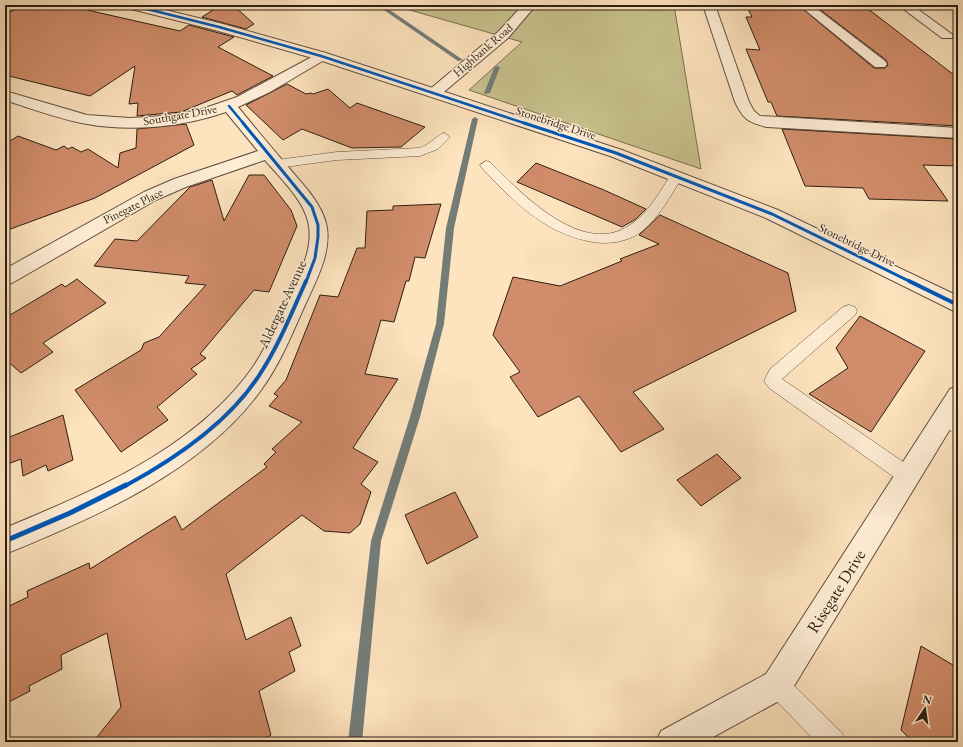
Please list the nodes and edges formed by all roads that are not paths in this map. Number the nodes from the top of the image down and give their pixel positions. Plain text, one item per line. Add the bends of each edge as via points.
1 (131, 5) edge
2 (530, 5) edge
3 (709, 5) edge
4 (806, 5) edge
5 (904, 5) edge
6 (946, 35) dead end
7 (321, 56) junction
8 (880, 64) dead end
9 (434, 93) junction
10 (5, 96) edge
11 (229, 106) junction
12 (958, 133) edge
13 (444, 136) dead end
14 (273, 158) junction
15 (486, 165) dead end
16 (677, 176) junction
17 (5, 278) edge
18 (958, 305) edge
19 (849, 311) dead end
20 (953, 414) edge
21 (908, 476) junction
22 (5, 541) edge
23 (777, 685) junction
24 (672, 742) edge
25 (833, 742) edge

1 - 7 street, Stonebridge Drive
2 - 9 street, Highbank Road via 503,34
3 - 12 street via 742,102 748,113 755,118 767,122 807,125
4 - 8 street
5 - 6 street
7 - 9 street, Stonebridge Drive
7 - 11 street, Southgate Drive via 259,92
9 - 16 street, Stonebridge Drive via 616,153
10 - 11 street, Southgate Drive via 68,115 99,121 137,123
11 - 14 street, Aldergate Avenue
13 - 14 lane via 440,143 420,152
14 - 17 street, Pinegate Place via 180,183 150,196
14 - 22 street, Aldergate Avenue via 312,207 318,227 317,253 277,346 246,394 206,433 151,472 86,507
15 - 16 lane via 521,199 556,227 583,236 611,239 628,233 646,218
16 - 18 street, Stonebridge Drive via 772,214
19 - 21 lane via 776,374 773,381
20 - 21 street, Risegate Drive
21 - 23 street, Risegate Drive
23 - 24 street, Risegate Drive
23 - 25 lane

